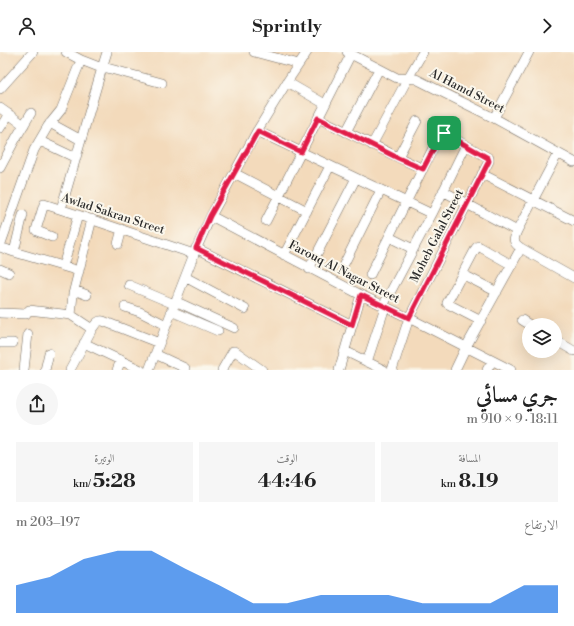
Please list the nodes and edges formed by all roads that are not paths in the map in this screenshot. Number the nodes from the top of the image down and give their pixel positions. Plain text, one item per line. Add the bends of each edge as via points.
1 (34, 52) edge
2 (66, 52) edge
3 (107, 52) edge
4 (254, 52) edge
5 (307, 52) edge
6 (423, 52) edge
7 (529, 52) edge
8 (349, 53) edge
9 (80, 60) junction
10 (299, 64) junction
11 (102, 68) junction
12 (379, 69) junction
13 (0, 74) edge
14 (408, 78) junction
15 (9, 79) junction
16 (287, 82) junction
17 (162, 83) dead end
18 (0, 89) edge
19 (325, 104) junction
20 (0, 108) edge
21 (31, 113) dead end
22 (9, 114) junction
23 (318, 118) junction
24 (494, 118) junction
25 (417, 121) dead end
26 (50, 123) junction
27 (24, 125) junction
28 (0, 128) edge
29 (258, 131) junction
30 (346, 132) junction
31 (81, 140) junction
32 (40, 141) junction
33 (372, 145) junction
34 (466, 145) junction
35 (301, 152) junction
36 (558, 153) junction
37 (76, 158) junction
38 (398, 158) junction
39 (574, 162) edge
40 (330, 166) junction
41 (0, 168) edge
42 (423, 169) junction
43 (234, 174) junction
44 (482, 174) junction
45 (356, 178) junction
46 (381, 190) junction
47 (443, 191) junction
48 (279, 196) junction
49 (533, 200) junction
50 (407, 202) junction
51 (467, 204) junction
52 (61, 209) junction
53 (307, 211) junction
54 (432, 214) junction
55 (23, 215) dead end
56 (78, 215) junction
57 (210, 216) junction
58 (92, 219) junction
59 (266, 221) dead end
60 (574, 221) edge
61 (122, 229) junction
62 (517, 231) junction
63 (52, 237) dead end
64 (389, 237) junction
65 (118, 244) dead end
66 (0, 247) edge
67 (413, 248) junction
68 (521, 248) junction
69 (195, 251) junction
70 (14, 252) junction
71 (284, 255) junction
72 (344, 264) dead end
73 (512, 265) junction
74 (63, 266) junction
75 (310, 269) junction
76 (79, 270) junction
77 (462, 274) junction
78 (370, 276) dead end
79 (185, 277) junction
80 (574, 278) edge
81 (129, 285) dead end
82 (74, 290) junction
83 (497, 292) junction
84 (87, 295) dead end
85 (361, 295) junction
86 (173, 305) junction
87 (384, 306) junction
88 (125, 307) dead end
89 (245, 309) dead end
90 (0, 313) edge
91 (71, 315) junction
92 (409, 318) junction
93 (481, 321) junction
94 (352, 325) junction
95 (166, 326) junction
96 (234, 328) dead end
97 (92, 329) junction
98 (218, 331) dead end
99 (28, 334) dead end
100 (84, 342) junction
101 (159, 342) junction
102 (0, 343) edge
103 (12, 343) dead end
104 (562, 344) edge
105 (466, 348) junction
106 (345, 351) junction
107 (574, 351) edge
108 (49, 353) dead end
109 (155, 354) junction
110 (121, 360) junction
111 (492, 361) junction
112 (368, 365) edge
113 (185, 368) dead end
114 (73, 369) edge
115 (144, 369) edge
116 (24, 370) edge
117 (45, 370) edge
118 (117, 370) edge
119 (222, 370) edge
120 (262, 370) edge
121 (339, 370) edge
122 (384, 370) edge
123 (392, 370) edge
124 (455, 370) edge
125 (487, 370) edge
126 (510, 370) edge

1 - 15 street
2 - 9 street
3 - 11 street
4 - 10 street
5 - 10 street
6 - 14 street
7 - 24 street
8 - 12 street, Al Hamd Street
8 - 19 street
9 - 11 street
9 - 26 street via 61,110
10 - 16 street
11 - 17 street
11 - 31 street
12 - 14 street, Al Hamd Street via 397,78
12 - 30 street
13 - 15 street
14 - 24 street, Al Hamd Street via 416,79
14 - 33 street
15 - 18 street
16 - 19 street
16 - 29 street
19 - 23 street
20 - 22 street
21 - 27 street
22 - 27 street
22 - 28 street
23 - 30 street
23 - 35 street
24 - 36 street, Al Hamd Street
25 - 38 street
26 - 31 street
26 - 32 street
27 - 41 street
29 - 35 street
29 - 43 street
30 - 33 street
31 - 37 street
32 - 37 street
32 - 66 street via 34,150
33 - 38 street
34 - 42 street via 442,133
34 - 44 street, Moheb Galal Street via 488,158
34 - 47 street
35 - 40 street
35 - 48 street
36 - 39 street, Al Hamd Street
36 - 49 street
37 - 52 street
38 - 42 street
40 - 45 street
40 - 53 street
42 - 50 street
43 - 48 street
43 - 57 street
44 - 49 street
44 - 51 street, Moheb Galal Street
45 - 46 street
45 - 75 street
46 - 50 street
46 - 72 street
47 - 51 street
47 - 54 street
48 - 53 street
48 - 59 street
49 - 60 street
49 - 62 street
50 - 54 street
50 - 64 street
51 - 62 street
51 - 92 street, Moheb Galal Street
52 - 56 street, Awlad Sakran Street
52 - 63 street, Awlad Sakran Street via 43,205 36,230
53 - 71 street
54 - 67 street
55 - 70 street
56 - 58 street, Awlad Sakran Street
56 - 74 street
57 - 69 street
57 - 71 street, Farouq Al Nagar Street
58 - 61 street, Awlad Sakran Street
58 - 76 street
61 - 65 street
61 - 69 street, Awlad Sakran Street
62 - 68 street via 515,243
64 - 67 street
64 - 78 street
66 - 70 street
67 - 87 street
68 - 73 street
68 - 80 street
69 - 79 street
69 - 94 street, Awlad Sakran Street
70 - 74 street
71 - 75 street, Farouq Al Nagar Street
73 - 77 street via 478,246
73 - 83 street
74 - 76 street
75 - 85 street, Farouq Al Nagar Street
76 - 82 street
77 - 83 street
77 - 93 street via 447,303
79 - 86 street
79 - 89 street
81 - 86 street
82 - 84 street
82 - 91 street
83 - 93 street
85 - 87 street, Farouq Al Nagar Street
85 - 94 street
86 - 95 street
86 - 96 street
86 - 98 street
87 - 92 street, Farouq Al Nagar Street
87 - 112 street
88 - 95 street
90 - 91 street via 26,314 29,310
91 - 97 street
92 - 105 street, Farouq Al Nagar Street
92 - 123 street, Moheb Galal Street
93 - 105 street
94 - 106 street
95 - 101 street
97 - 100 street
97 - 101 street via 98,322 103,321
99 - 116 street
100 - 110 street
100 - 114 street
101 - 109 street
102 - 103 street
104 - 107 street
105 - 111 street, Farouq Al Nagar Street
105 - 124 street
106 - 112 street
106 - 121 street
108 - 117 street
109 - 113 street
109 - 115 street
110 - 115 street
110 - 118 street
111 - 125 street
111 - 126 street, Farouq Al Nagar Street
112 - 122 street
119 - 120 street via 233,351

